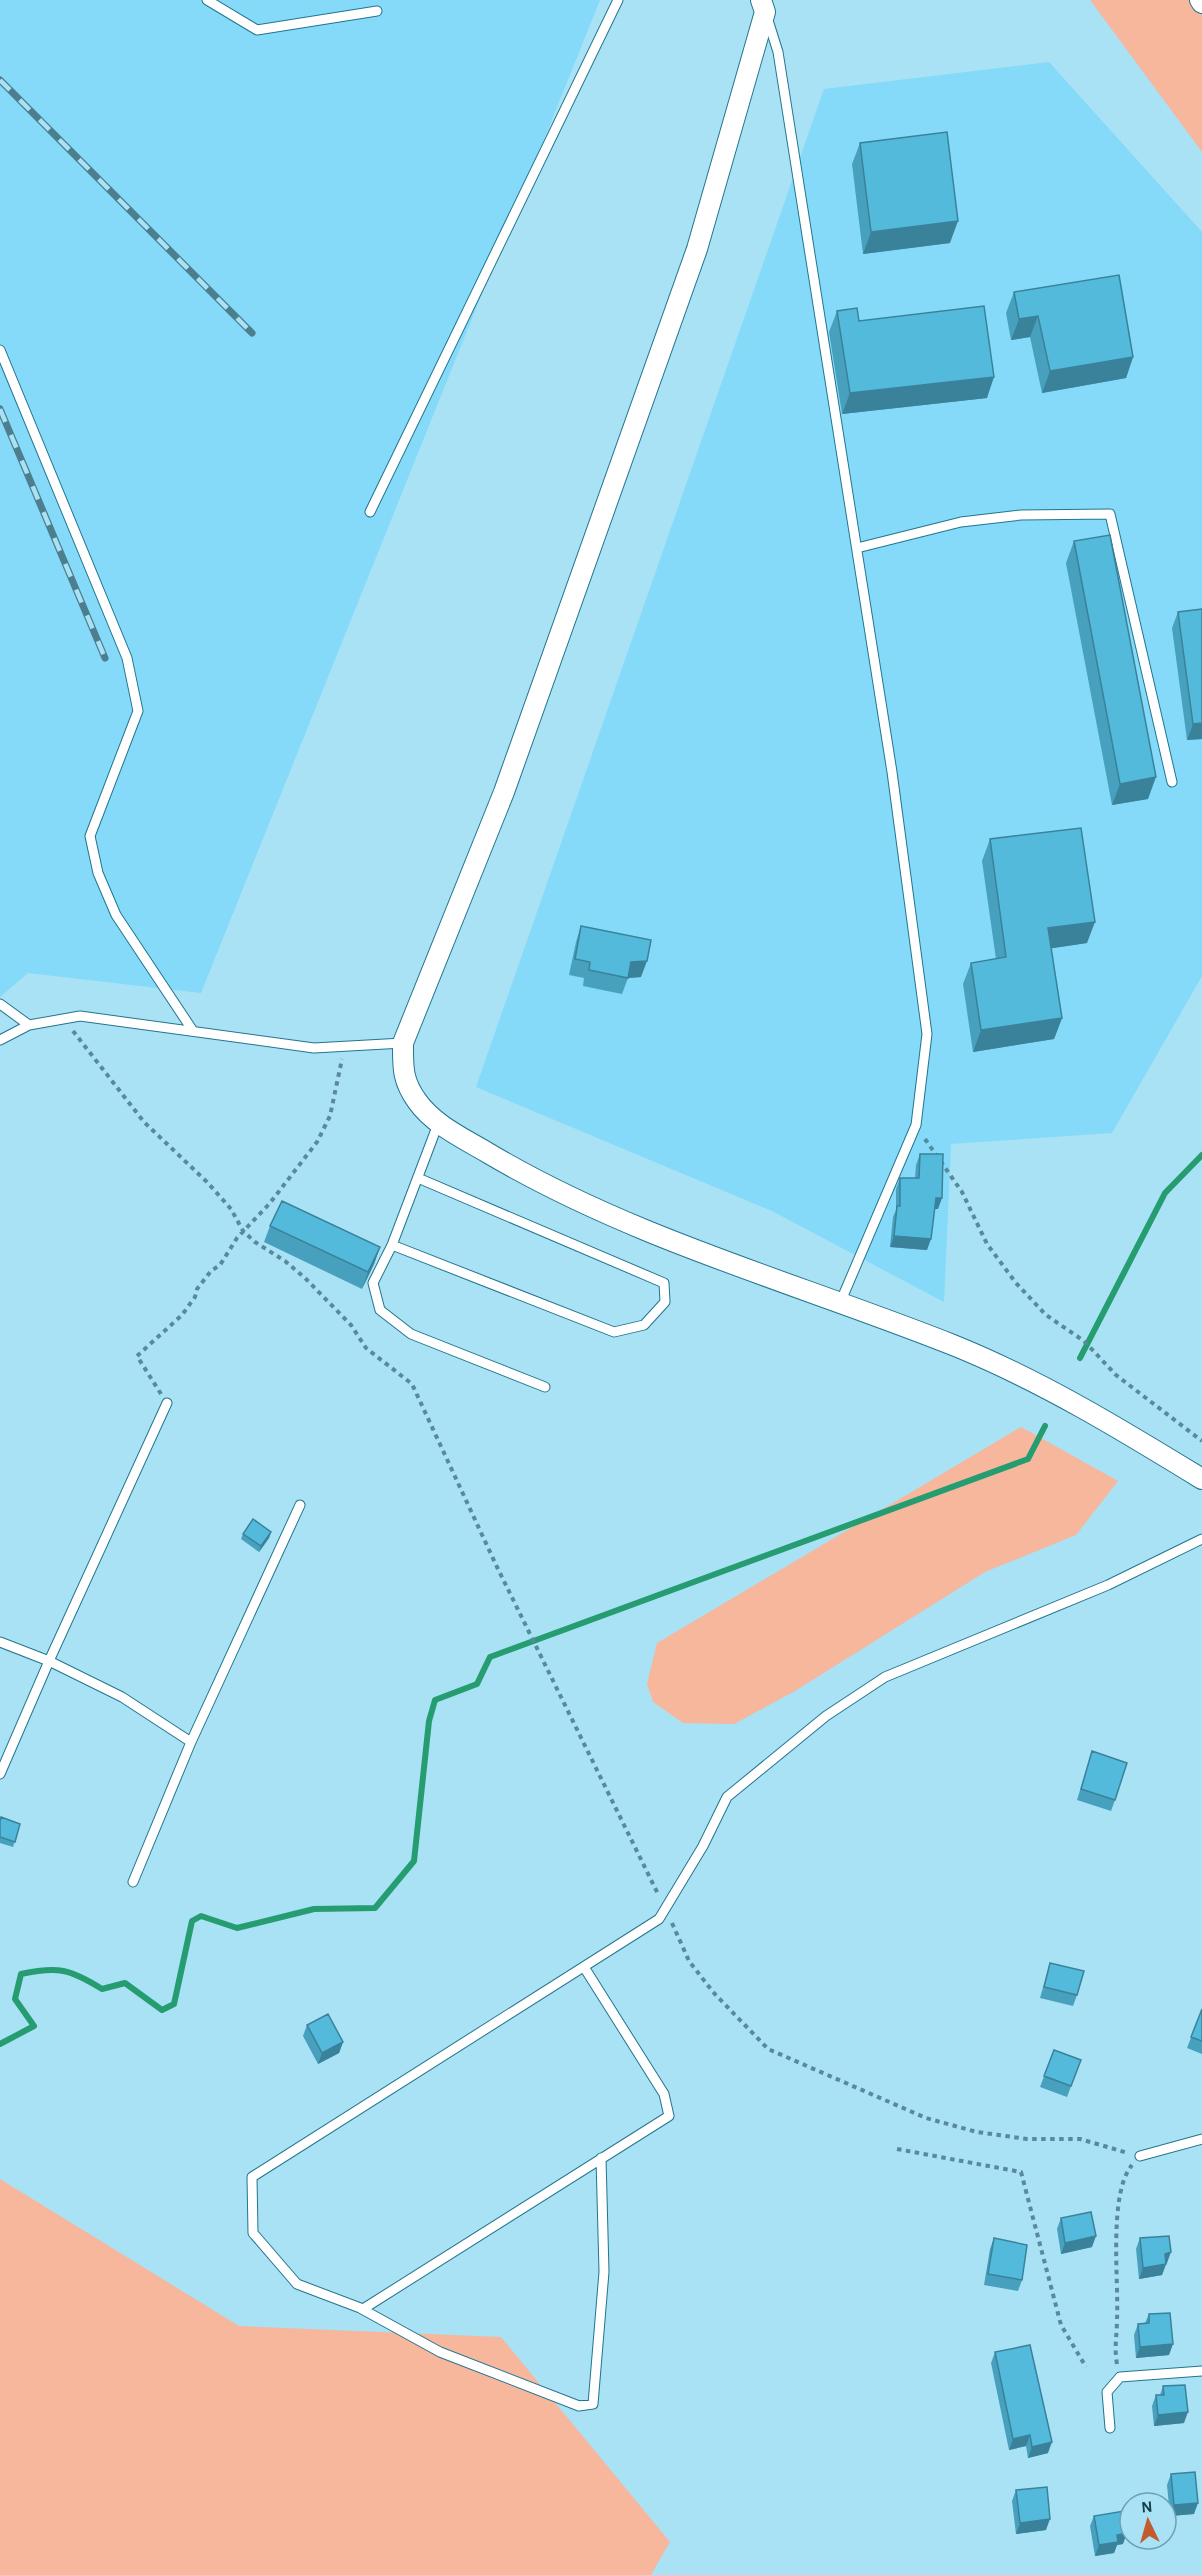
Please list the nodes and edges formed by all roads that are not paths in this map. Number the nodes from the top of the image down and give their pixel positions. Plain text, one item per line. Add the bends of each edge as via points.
1 (207, 0) edge
2 (618, 0) edge
3 (763, 6) edge
4 (377, 11) dead end
5 (0, 350) edge
6 (370, 512) dead end
7 (857, 548) junction
8 (1172, 782) dead end
9 (0, 1004) edge
10 (29, 1025) junction
11 (193, 1031) junction
12 (0, 1040) edge
13 (403, 1043) junction
14 (438, 1124) junction
15 (418, 1178) junction
16 (392, 1245) junction
17 (840, 1304) junction
18 (545, 1387) dead end
19 (167, 1403) road end
20 (1202, 1479) edge
21 (300, 1505) dead end
22 (1202, 1539) edge
23 (0, 1642) edge
24 (49, 1661) junction
25 (191, 1742) junction
26 (0, 1774) edge
27 (133, 1882) dead end
28 (584, 1967) junction
29 (1202, 2139) edge
30 (1140, 2156) road end
31 (601, 2158) junction
32 (354, 2305) junction
33 (1202, 2371) edge
34 (1110, 2427) dead end

1 - 4 lane via 257,30
2 - 6 lane
3 - 7 lane via 778,52
3 - 13 street via 693,261 504,792
5 - 11 lane via 127,658 138,711 90,836 98,873 116,915
7 - 8 lane via 961,522 1021,515 1110,514
7 - 17 lane via 927,1034 916,1125
9 - 10 lane
10 - 11 lane via 80,1016
10 - 12 lane
11 - 13 lane via 314,1048
13 - 14 street via 403,1076 417,1101
14 - 15 lane
14 - 17 street via 542,1185 724,1262
15 - 16 lane
15 - 16 lane via 664,1283 665,1302 644,1325 615,1332
16 - 18 lane via 373,1283 380,1310 411,1334
17 - 20 street via 955,1346 1058,1395
19 - 24 lane
21 - 25 lane
22 - 28 lane via 1108,1585 885,1677 826,1716 728,1797 666,1910 644,1930
23 - 24 lane
24 - 25 lane via 122,1697
24 - 26 lane
25 - 27 lane
28 - 31 lane via 664,2094 669,2116
28 - 32 lane via 252,2177 253,2233 297,2284
29 - 30 lane
31 - 32 lane via 363,2309
31 - 32 lane via 604,2272 593,2404 579,2406 440,2352
33 - 34 lane via 1120,2377 1107,2392

